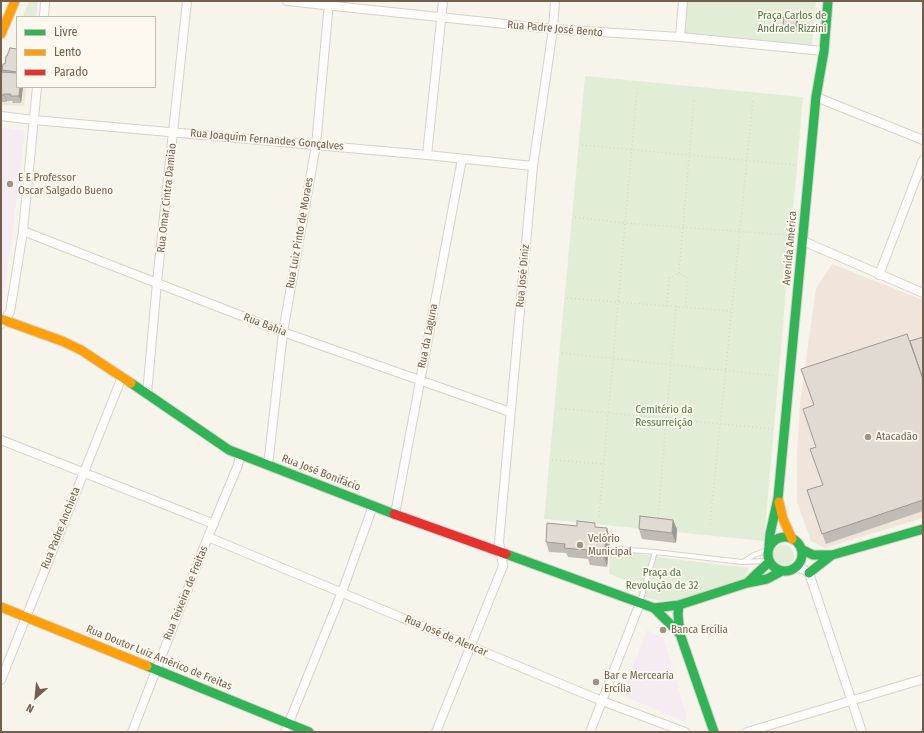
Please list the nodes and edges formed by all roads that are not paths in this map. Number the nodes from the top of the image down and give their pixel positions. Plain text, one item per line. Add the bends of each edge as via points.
1 (15, 1) edge
2 (45, 1) edge
3 (187, 1) edge
4 (287, 1) edge
5 (443, 1) edge
6 (555, 1) edge
7 (683, 1) edge
8 (828, 1) edge
9 (329, 4) edge
10 (44, 16) edge
11 (442, 18) junction
12 (553, 29) junction
13 (1, 34) edge
14 (680, 37) junction
15 (824, 51) junction
16 (37, 88) edge
17 (816, 97) junction
18 (1, 116) edge
19 (34, 120) junction
20 (174, 132) junction
21 (923, 140) edge
22 (316, 145) junction
23 (427, 155) junction
24 (462, 159) junction
25 (923, 160) edge
26 (533, 166) junction
27 (23, 231) junction
28 (803, 241) junction
29 (879, 275) junction
30 (157, 282) junction
31 (923, 293) edge
32 (2, 321) edge
33 (283, 332) junction
34 (122, 377) junction
35 (420, 380) junction
36 (147, 394) junction
37 (510, 412) junction
38 (1, 440) edge
39 (240, 454) junction
40 (267, 465) junction
41 (83, 473) junction
42 (778, 498) junction
43 (374, 506) junction
44 (395, 514) junction
45 (214, 524) junction
46 (923, 529) edge
47 (208, 537) junction
48 (792, 539) junction
49 (769, 548) junction
50 (801, 549) junction
51 (617, 550) dead end
52 (655, 552) junction
53 (500, 553) junction
54 (832, 555) junction
55 (769, 561) junction
56 (742, 562) junction
57 (796, 568) junction
58 (782, 571) junction
59 (809, 573) junction
60 (747, 583) junction
61 (342, 592) junction
62 (640, 603) junction
63 (679, 605) junction
64 (1, 607) edge
65 (654, 608) junction
66 (26, 617) junction
67 (680, 634) junction
68 (471, 646) junction
69 (156, 669) junction
70 (923, 679) edge
71 (1, 680) edge
72 (851, 700) junction
73 (602, 701) junction
74 (287, 728) edge
75 (132, 732) edge
76 (308, 732) edge
77 (436, 732) edge
78 (590, 732) edge
79 (685, 732) edge
80 (714, 732) edge
81 (747, 732) edge
82 (862, 732) edge

1 - 13 street
2 - 10 street
3 - 20 street, Rua Omar Cintra Damião
4 - 9 street, Rua Padre José Bento
5 - 11 street
6 - 12 street, Rua José Diniz
7 - 14 street
8 - 15 street, Avenida América
9 - 11 street, Rua Padre José Bento
9 - 22 street, Rua Luiz Pinto de Moraes
11 - 12 street, Rua Padre José Bento
11 - 23 street
12 - 14 street, Rua Padre José Bento
12 - 26 street, Rua José Diniz
14 - 15 street, Rua Padre José Bento
15 - 17 street, Avenida América
16 - 19 street
17 - 21 street
17 - 28 street, Avenida América
18 - 19 street, Rua Joaquim Fernandes Gonçalves
19 - 20 street, Rua Joaquim Fernandes Gonçalves
19 - 27 street
20 - 22 street, Rua Joaquim Fernandes Gonçalves
20 - 30 street, Rua Omar Cintra Damião
22 - 23 street, Rua Joaquim Fernandes Gonçalves
22 - 33 street, Rua Luiz Pinto de Moraes
23 - 24 street, Rua Joaquim Fernandes Gonçalves
24 - 26 street, Rua Joaquim Fernandes Gonçalves
24 - 35 street, Rua da Laguna
25 - 29 street
26 - 37 street, Rua José Diniz
27 - 30 street, Rua Bahia
27 - 32 street via 10,312
28 - 29 street
28 - 42 street, Avenida América
29 - 31 street
30 - 33 street, Rua Bahia
30 - 36 street, Rua Omar Cintra Damião
32 - 34 street, Rua José Bonifácio via 62,341 81,350
33 - 35 street, Rua Bahia
33 - 40 street, Rua Luiz Pinto de Moraes
34 - 36 street, Rua José Bonifácio
34 - 41 street, Rua Padre Anchieta
35 - 37 street, Rua Bahia
35 - 44 street, Rua da Laguna
36 - 39 street, Rua José Bonifácio via 229,450
37 - 53 street, Rua José Diniz
38 - 41 street
39 - 40 street, Rua José Bonifácio
39 - 45 street, Rua Teixeira de Freitas
40 - 43 street, Rua José Bonifácio
41 - 45 street
41 - 66 street, Rua Padre Anchieta
42 - 48 street, Avenida América via 783,519
42 - 49 street, Avenida América
43 - 44 street, Rua José Bonifácio
43 - 61 street
44 - 53 street, Rua José Bonifácio
45 - 47 street, Rua Teixeira de Freitas
46 - 54 street
47 - 61 street, Rua José de Alencar
47 - 69 street, Rua Teixeira de Freitas
48 - 49 street via 782,538 773,542
48 - 50 street
49 - 55 street
49 - 56 lane
50 - 54 street via 813,555
50 - 57 street via 800,561
51 - 52 lane
52 - 56 lane
52 - 62 lane
53 - 62 street, Rua José Bonifácio
53 - 68 street, Rua José Diniz via 503,566
54 - 59 street
55 - 56 lane
55 - 58 street via 774,568
55 - 60 street
57 - 58 street
57 - 59 street via 803,568
58 - 60 street via 767,579
59 - 72 street
60 - 63 street
61 - 68 street, Rua José de Alencar
61 - 74 street
62 - 65 street, Rua José Bonifácio
62 - 73 street
63 - 65 street
63 - 67 street
64 - 66 street, Rua Doutor Luiz Américo de Freitas
65 - 67 street
66 - 69 street, Rua Doutor Luiz Américo de Freitas
66 - 71 street, Rua Padre Anchieta
67 - 80 street
68 - 73 street, Rua José de Alencar
68 - 77 street, Rua José Diniz
69 - 74 street, Rua Doutor Luiz Américo de Freitas
69 - 75 street, Rua Teixeira de Freitas
70 - 72 street
72 - 81 street
72 - 82 street
73 - 78 street
73 - 79 street, Rua José de Alencar
74 - 76 street, Rua Doutor Luiz Américo de Freitas

